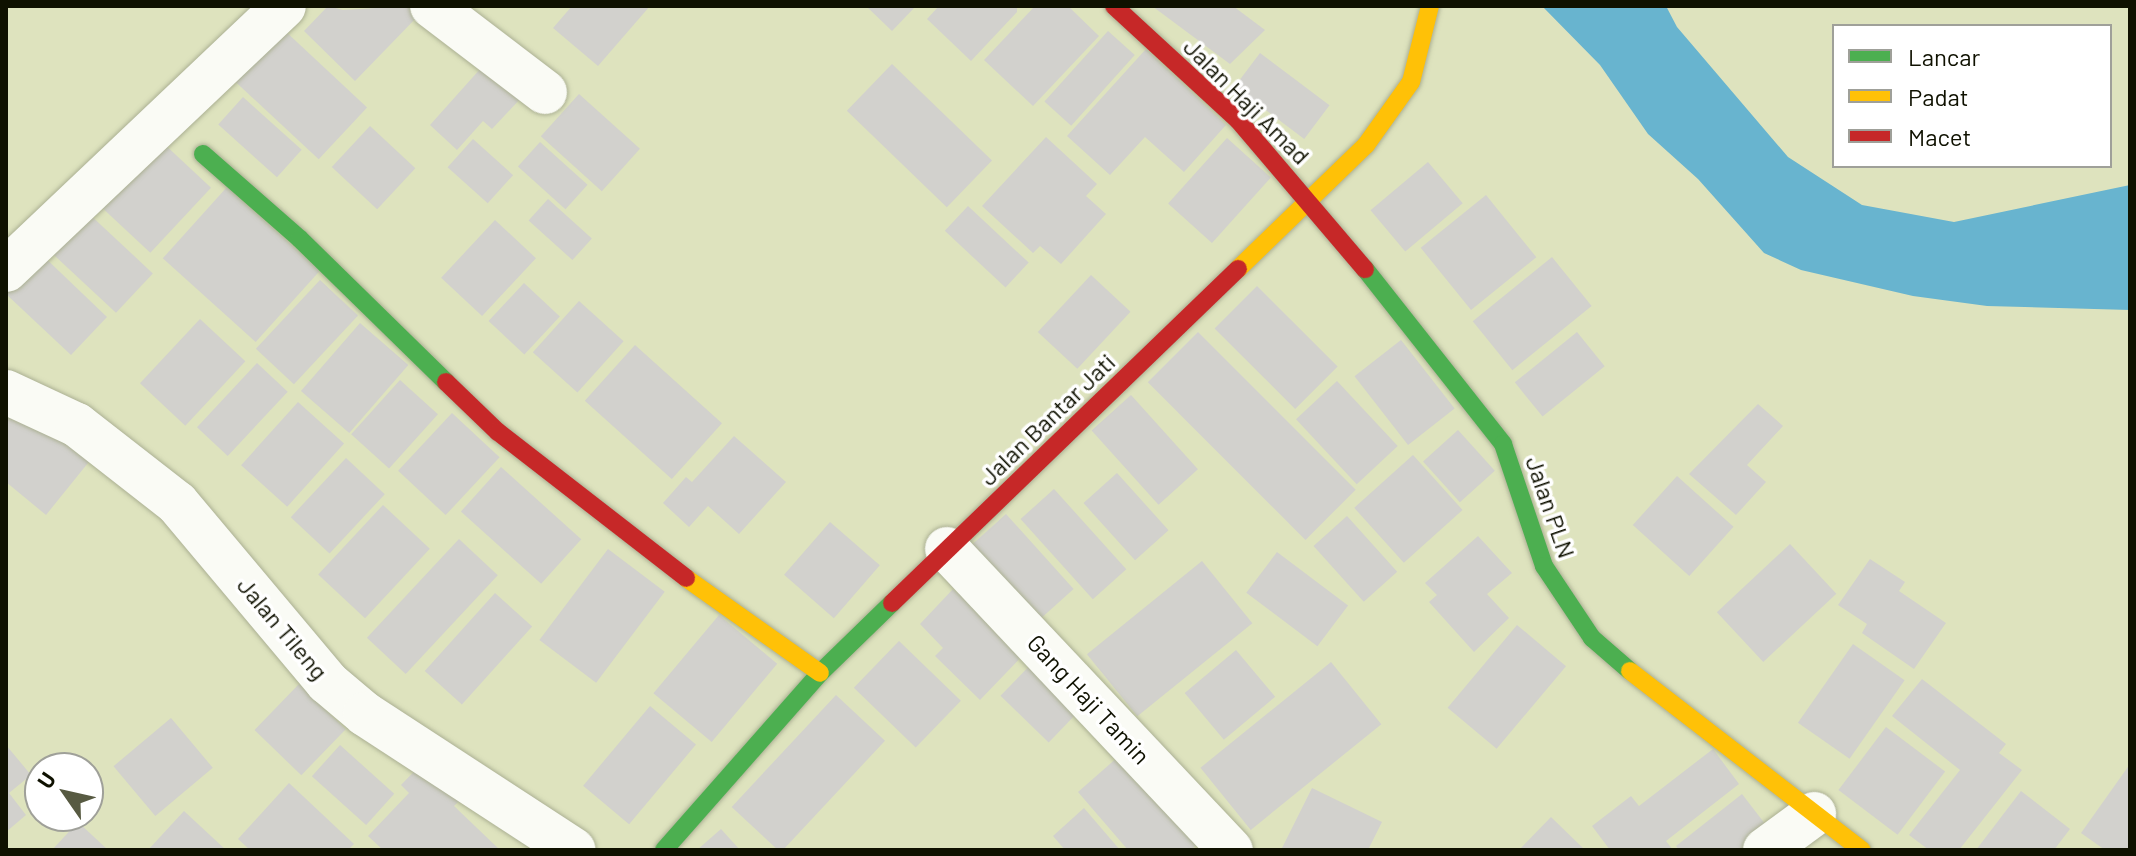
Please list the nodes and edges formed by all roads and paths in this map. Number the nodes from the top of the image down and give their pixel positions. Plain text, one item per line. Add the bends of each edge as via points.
1 (284, 6) edge
2 (432, 6) edge
3 (1114, 6) edge
4 (1430, 6) edge
5 (545, 92) dead end
6 (203, 154) dead end
7 (1309, 199) junction
8 (6, 270) edge
9 (6, 392) edge
10 (947, 549) junction
11 (820, 673) junction
12 (1814, 814) junction
13 (1223, 848) edge
14 (574, 850) edge
15 (664, 850) edge
16 (1765, 850) edge
17 (1862, 850) edge

1 - 8 street
2 - 5 street
3 - 7 street, Jalan Haji Amad via 1238,120
4 - 7 street, Jalan Bantar Jati via 1411,82 1366,145
6 - 11 street via 300,239 498,432 678,572
7 - 10 street, Jalan Bantar Jati
7 - 12 street, Jalan PLN via 1503,444 1544,566 1592,638 1684,717
9 - 14 street, Jalan Tileng via 77,425 177,503 318,672 365,714
10 - 11 street, Jalan Bantar Jati
10 - 13 street, Gang Haji Tamin
11 - 15 street, Jalan Bantar Jati
12 - 16 street
12 - 17 street, Jalan PLN

